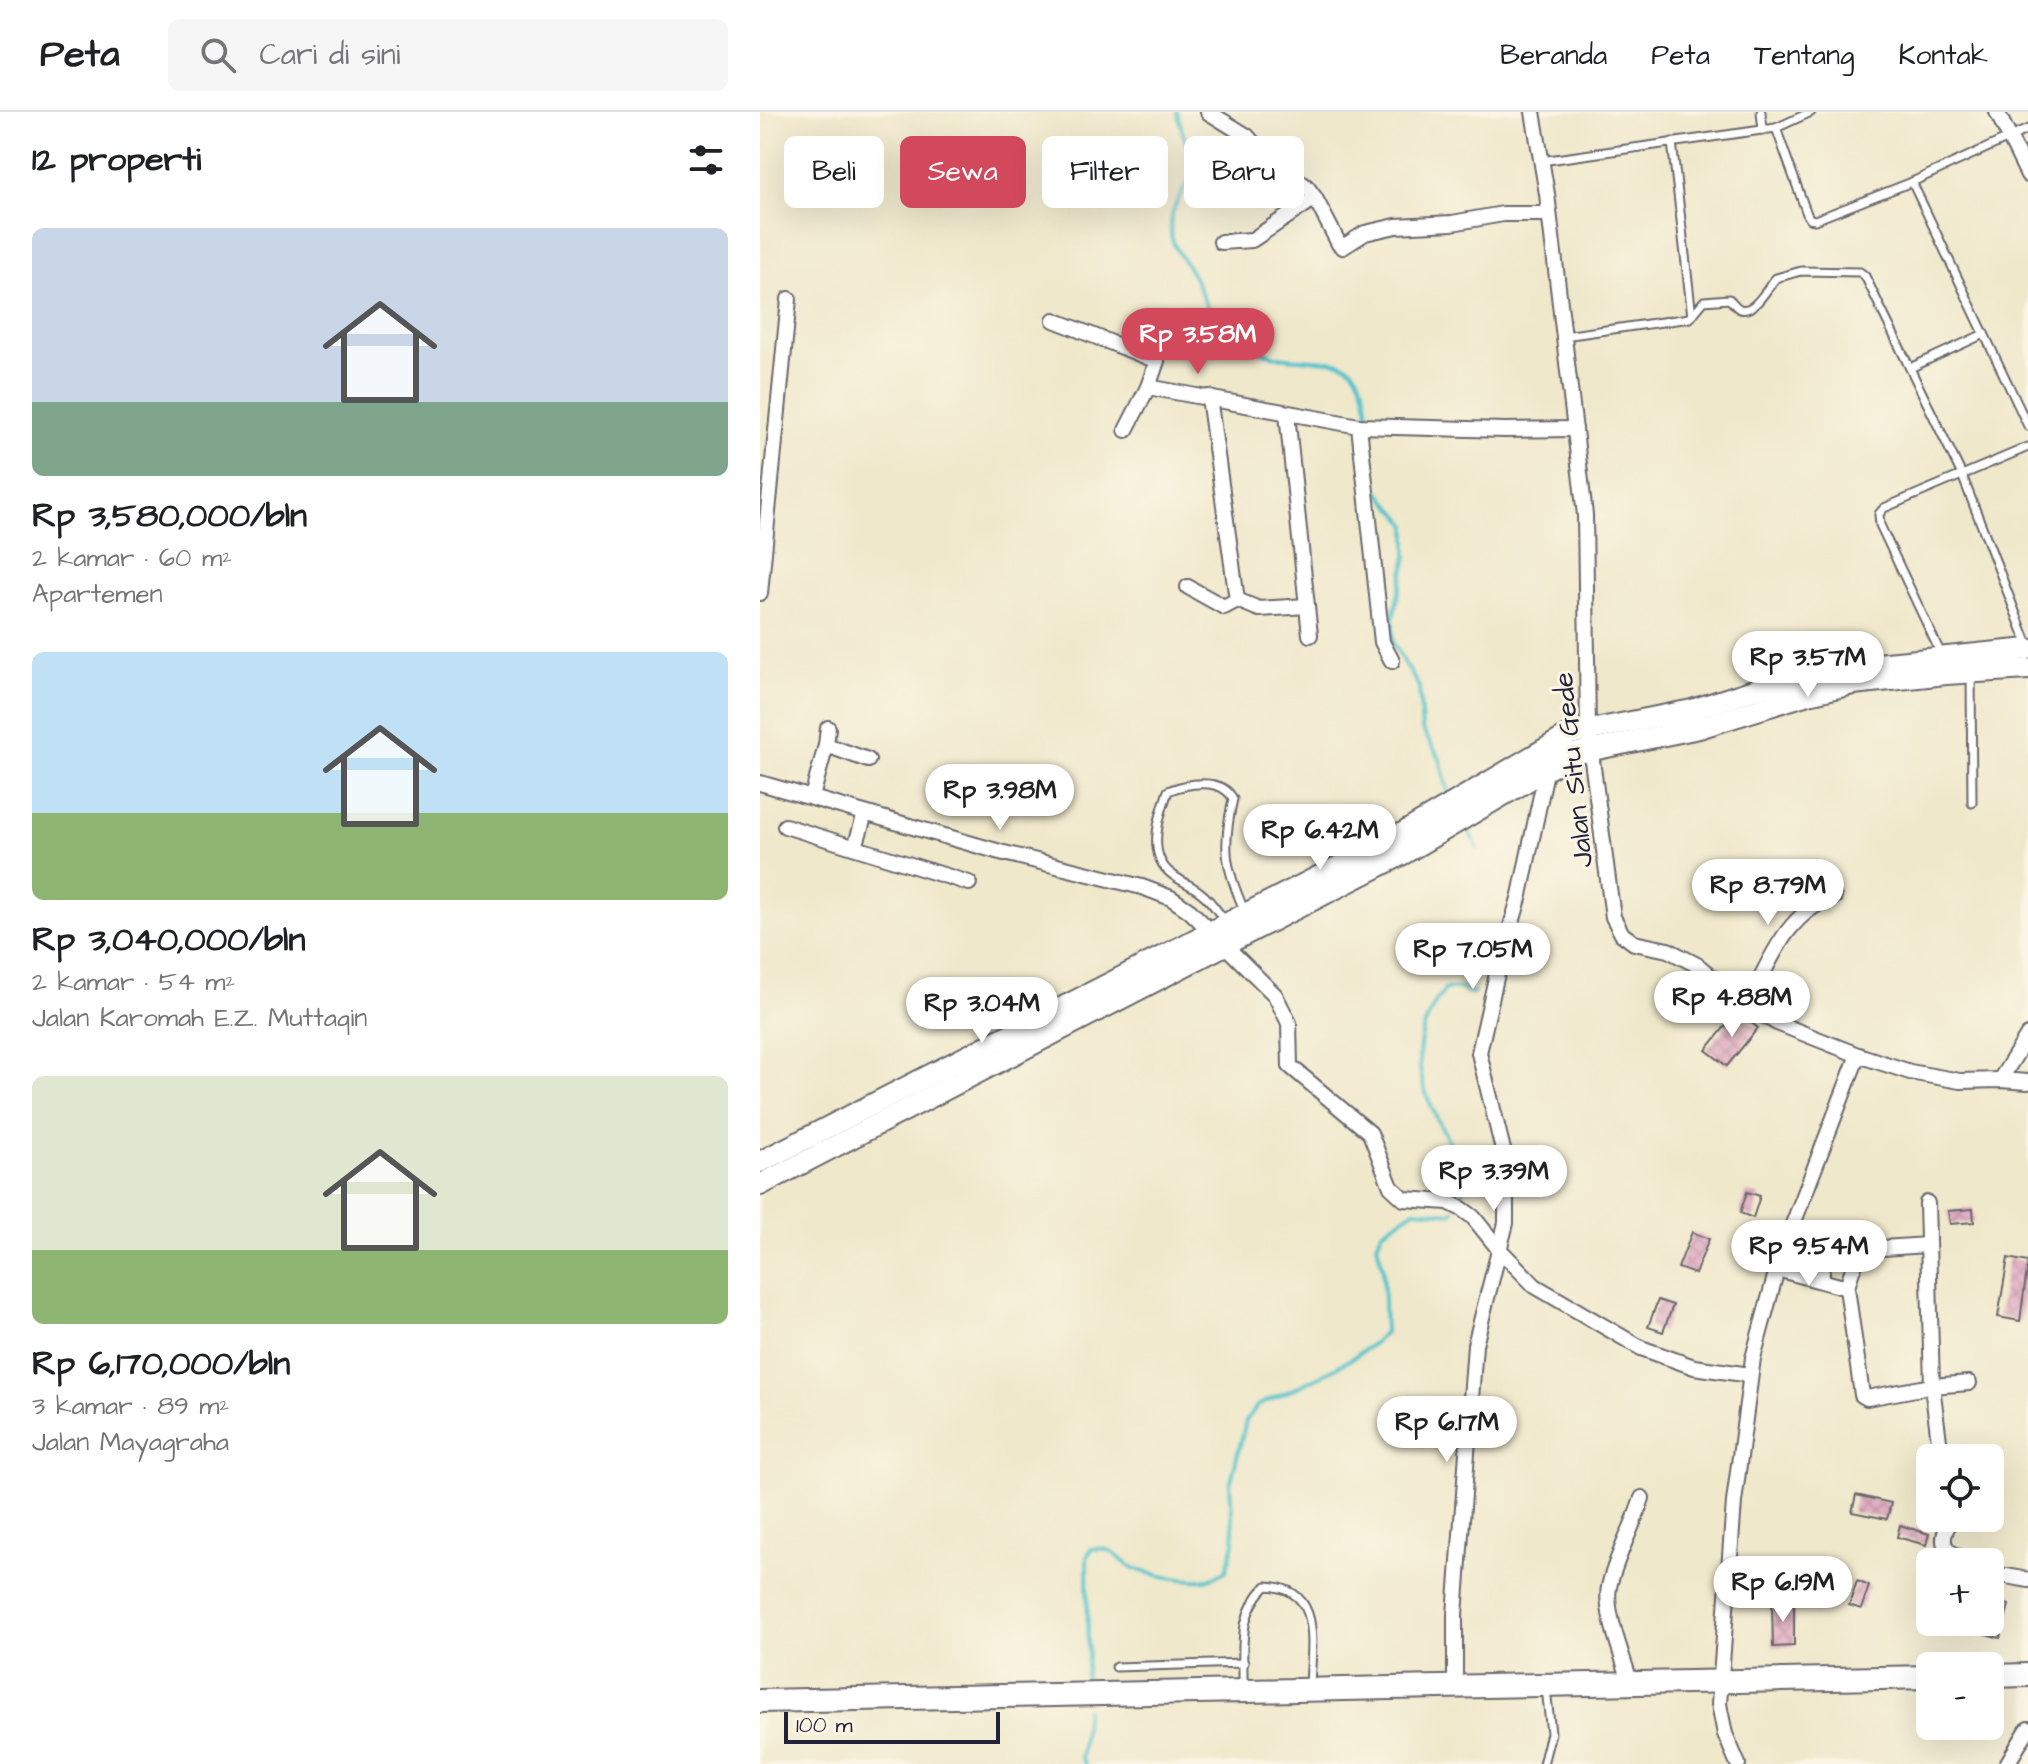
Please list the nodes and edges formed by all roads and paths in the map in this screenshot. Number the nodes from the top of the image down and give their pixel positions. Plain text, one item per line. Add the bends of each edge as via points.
1 (1208, 112) edge
2 (1533, 112) edge
3 (1761, 112) edge
4 (1811, 112) edge
5 (1997, 112) edge
6 (1776, 128) junction
7 (2028, 129) edge
8 (1763, 130) junction
9 (2010, 137) junction
10 (1672, 142) junction
11 (1541, 161) junction
12 (2028, 175) edge
13 (1912, 182) junction
14 (1315, 198) junction
15 (1549, 214) junction
16 (1221, 242) dead end
17 (789, 299) dead end
18 (1692, 316) junction
19 (1054, 320) dead end
20 (1984, 334) junction
21 (1564, 336) junction
22 (1910, 368) junction
23 (1148, 387) junction
24 (1209, 397) junction
25 (1287, 414) junction
26 (1361, 426) junction
27 (2028, 426) edge
28 (1575, 429) junction
29 (1126, 430) dead end
30 (2028, 447) edge
31 (1962, 475) junction
32 (1188, 587) dead end
33 (760, 593) edge
34 (1237, 600) junction
35 (1307, 606) junction
36 (1310, 635) dead end
37 (2028, 647) edge
38 (1941, 656) junction
39 (1392, 661) dead end
40 (2028, 669) edge
41 (1971, 673) junction
42 (828, 728) dead end
43 (1590, 740) junction
44 (826, 745) junction
45 (1551, 745) junction
46 (868, 760) dead end
47 (1546, 770) junction
48 (760, 783) edge
49 (812, 797) junction
50 (1972, 803) dead end
51 (1465, 809) junction
52 (865, 814) junction
53 (785, 826) dead end
54 (1432, 827) junction
55 (855, 847) junction
56 (969, 883) dead end
57 (1834, 897) dead end
58 (1227, 928) junction
59 (1747, 1005) junction
60 (2028, 1035) edge
61 (1858, 1055) junction
62 (2000, 1080) junction
63 (2028, 1082) edge
64 (798, 1154) junction
65 (760, 1162) edge
66 (760, 1185) edge
67 (1927, 1203) dead end
68 (1927, 1245) junction
69 (1498, 1248) junction
70 (1778, 1263) junction
71 (1848, 1284) junction
72 (1750, 1375) junction
73 (1969, 1383) dead end
74 (1932, 1386) junction
75 (1939, 1441) dead end
76 (1642, 1498) dead end
77 (2004, 1576) edge
78 (2028, 1580) edge
79 (1244, 1663) junction
80 (1116, 1667) dead end
81 (2028, 1675) edge
82 (2004, 1676) edge
83 (1916, 1677) edge
84 (1720, 1682) junction
85 (1546, 1685) junction
86 (1631, 1685) junction
87 (1455, 1687) junction
88 (1310, 1690) junction
89 (1243, 1691) junction
90 (760, 1701) edge
91 (2028, 1729) edge
92 (1543, 1764) edge
93 (1738, 1764) edge
94 (2007, 1764) edge

1 - 14 street via 1247,136
2 - 11 street, Jalan Situ Gede
3 - 8 lane
4 - 6 lane
5 - 9 street
6 - 8 lane
6 - 13 lane via 1810,219
7 - 9 lane
8 - 10 lane
9 - 12 street
9 - 13 lane
10 - 11 lane
10 - 18 lane
11 - 15 street, Jalan Situ Gede
13 - 20 lane
14 - 15 street via 1343,247 1365,233 1396,226
14 - 16 street via 1252,240
15 - 21 street, Jalan Situ Gede
17 - 33 street
18 - 21 lane
18 - 22 lane via 1704,301 1729,299 1745,309 1762,299 1776,278 1801,271 1860,272
19 - 23 street via 1157,361
20 - 22 lane
20 - 27 lane
21 - 28 street, Jalan Situ Gede
22 - 31 lane
23 - 24 street
23 - 29 street
24 - 25 street
24 - 34 street
25 - 26 street
25 - 35 street
26 - 28 street
26 - 39 street via 1382,642
28 - 43 street, Jalan Situ Gede via 1585,515
30 - 31 lane
31 - 37 lane
31 - 38 lane via 1879,514
32 - 34 street via 1224,607
34 - 35 street via 1259,609
35 - 36 street
37 - 38 street
38 - 43 street via 1847,667
40 - 41 street
41 - 43 street via 1853,684 1699,728
41 - 50 lane
42 - 44 street
43 - 45 street via 1570,734
43 - 47 street
43 - 59 street, Jalan Situ Gede via 1613,917 1622,934 1697,965
44 - 46 street
44 - 49 street
45 - 47 street
45 - 51 street
47 - 51 street
47 - 69 street via 1479,1053 1506,1162 1506,1223
48 - 49 street
49 - 52 street
51 - 54 street
52 - 55 street
52 - 58 street via 1142,887
53 - 55 street
54 - 58 street
54 - 58 street via 1366,874
55 - 56 street
57 - 59 street via 1803,912 1791,926
58 - 58 lane via 1203,893 1166,870 1159,856 1161,812 1168,791 1184,784 1218,785 1233,799 1225,835
58 - 64 street
58 - 69 street via 1289,1023 1290,1066 1370,1133 1391,1187 1404,1199 1448,1202 1462,1209
59 - 61 street, Jalan Situ Gede via 1777,1023
60 - 62 street
61 - 62 street, Jalan Situ Gede via 1960,1081
61 - 70 street
62 - 63 street, Jalan Situ Gede
64 - 65 street
64 - 66 street
67 - 68 street
68 - 71 street via 1868,1249 1861,1253
68 - 74 street
69 - 72 street via 1535,1286 1641,1348 1694,1367
69 - 87 street via 1475,1345 1455,1615
70 - 71 street
70 - 72 street
71 - 74 street via 1862,1395
72 - 84 street
73 - 74 street
74 - 75 street
76 - 86 street via 1608,1603
77 - 78 street
79 - 80 lane
79 - 88 lane via 1244,1621 1254,1598 1266,1586 1282,1588 1301,1597 1311,1619
79 - 89 lane
81 - 82 main road
83 - 84 main road
84 - 86 main road
84 - 93 street via 1725,1734
85 - 86 main road
85 - 87 main road
85 - 92 lane via 1551,1733
87 - 88 main road
88 - 89 main road
89 - 90 main road
91 - 94 street

